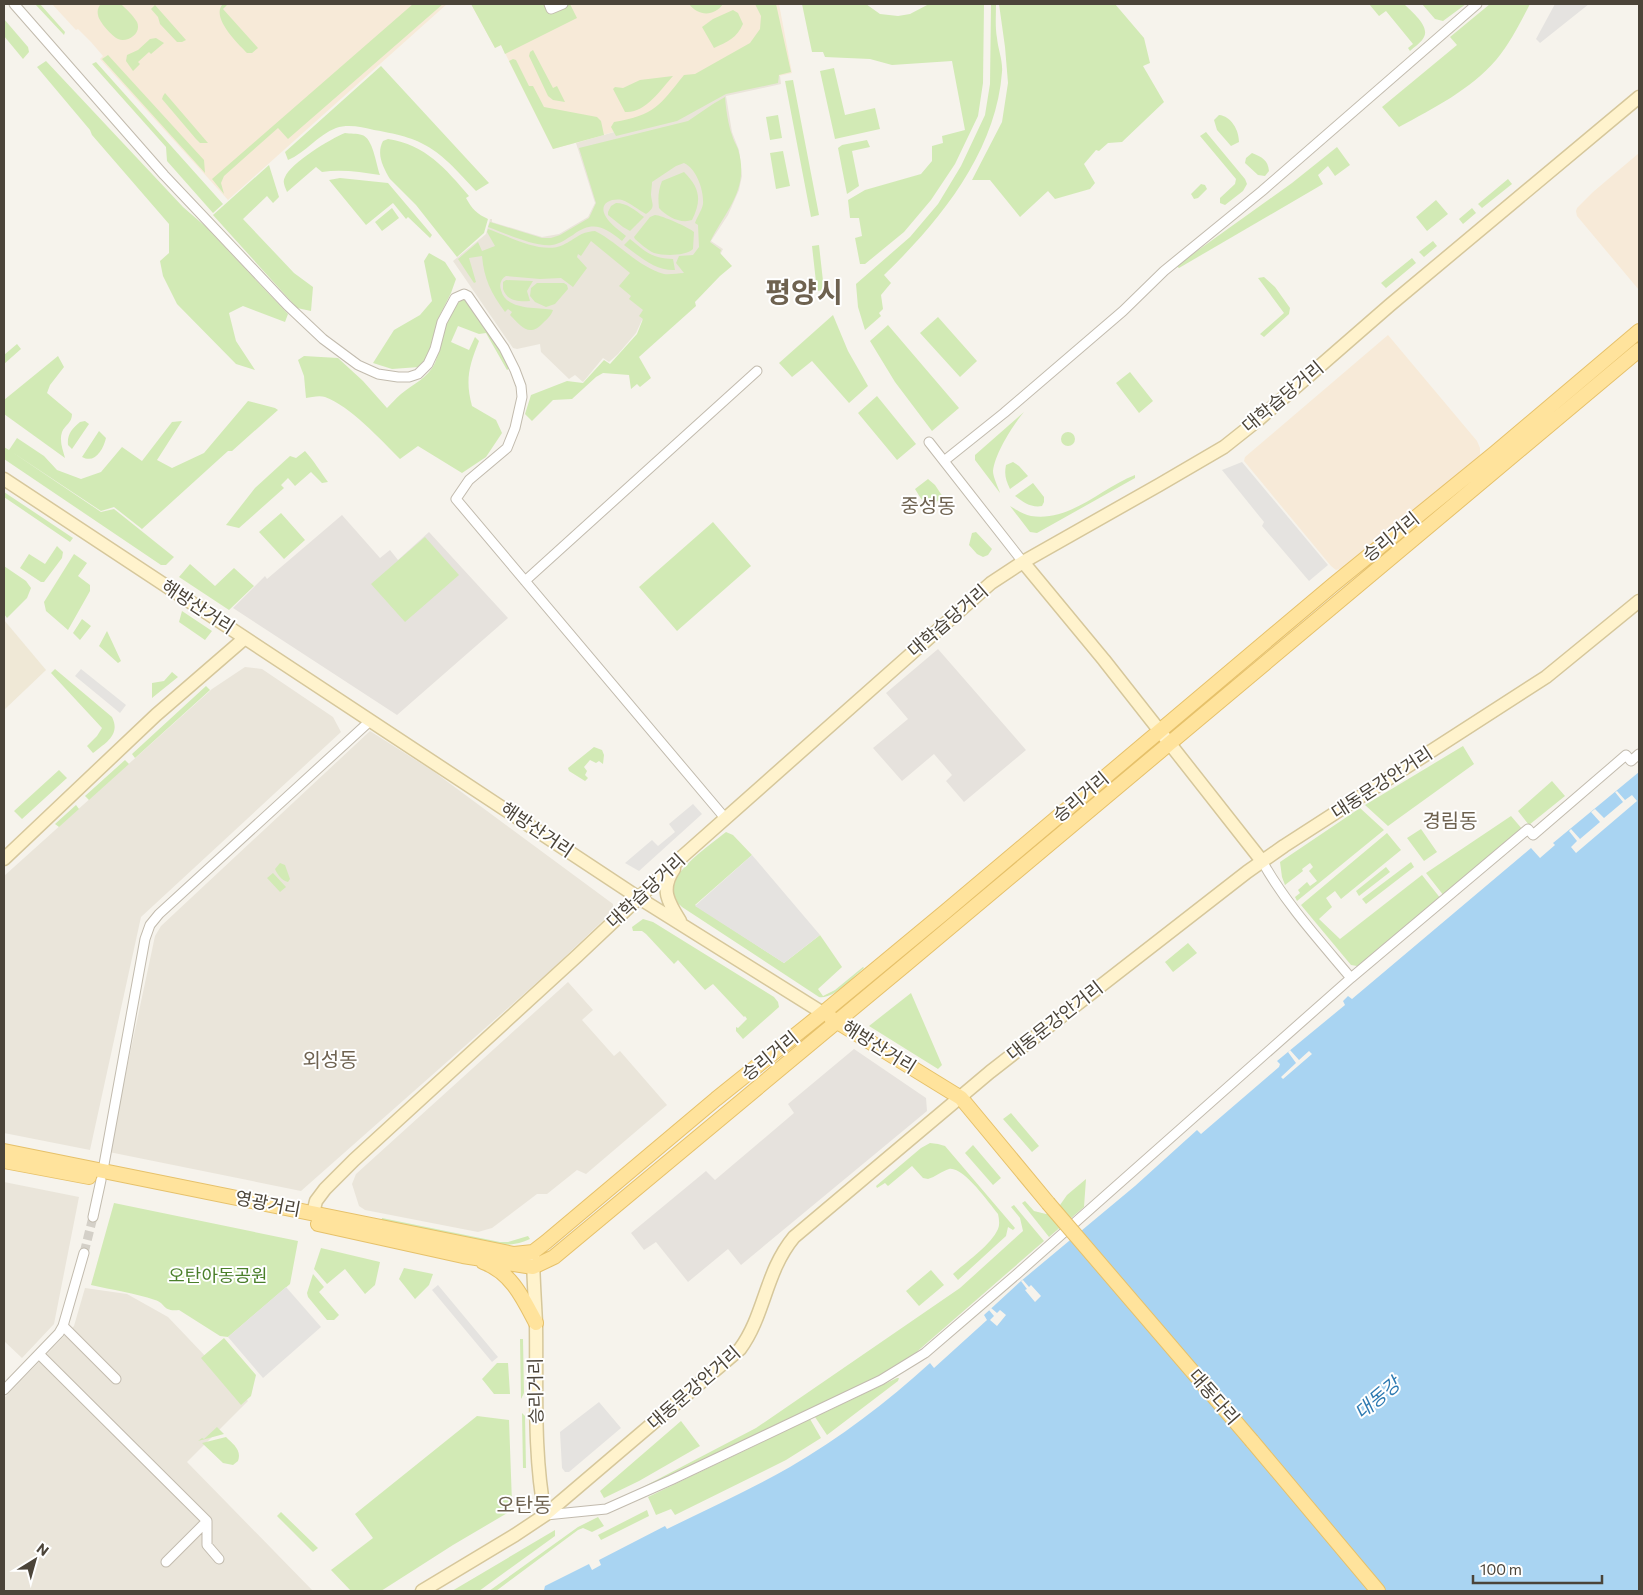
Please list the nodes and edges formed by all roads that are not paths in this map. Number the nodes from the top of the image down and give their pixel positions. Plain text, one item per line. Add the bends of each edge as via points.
1 (14, 4) edge
2 (549, 4) edge
3 (563, 4) edge
4 (1477, 4) edge
5 (1639, 97) edge
6 (1639, 332) edge
7 (1639, 350) edge
8 (757, 371) dead end
9 (929, 442) dead end
10 (944, 461) junction
11 (4, 479) edge
12 (1023, 562) junction
13 (525, 581) junction
14 (1639, 601) edge
15 (245, 638) junction
16 (370, 721) junction
17 (1160, 731) junction
18 (1170, 743) junction
19 (1639, 754) edge
20 (725, 818) junction
21 (682, 856) junction
22 (4, 859) edge
23 (1262, 861) junction
24 (639, 898) junction
25 (683, 925) junction
26 (1351, 978) junction
27 (824, 1013) junction
28 (837, 1021) junction
29 (961, 1098) junction
30 (4, 1151) edge
31 (4, 1161) edge
32 (102, 1175) junction
33 (1048, 1203) joint
34 (313, 1213) junction
35 (92, 1217) tunnel mouth
36 (533, 1252) junction
37 (84, 1253) tunnel mouth
38 (463, 1256) junction
39 (533, 1266) junction
40 (536, 1323) junction
41 (64, 1326) junction
42 (39, 1354) junction
43 (116, 1379) dead end
44 (4, 1390) edge
45 (545, 1515) junction
46 (207, 1521) junction
47 (219, 1559) dead end
48 (166, 1562) dead end
49 (422, 1591) edge
50 (1378, 1591) edge

1 - 13 street via 164,175 287,305 323,339 358,365 378,374 398,377 418,374 428,364 442,322 455,298 464,294 468,296 504,348 521,386 522,396 507,448 469,480 456,499
2 - 3 street via 551,9
4 - 10 street via 1262,191 1164,271 1004,413
5 - 12 main road, 대학습당거리 via 1224,446
6 - 17 main road, 승리거리
7 - 18 main road, 승리거리
8 - 13 street
9 - 10 street
10 - 12 street
11 - 15 main road, 해방산거리
12 - 17 main road
12 - 20 main road, 대학습당거리 via 991,583
13 - 20 street
14 - 23 main road, 대동문강안거리 via 1546,677
15 - 16 main road, 해방산거리
15 - 22 main road via 156,715
16 - 24 main road, 해방산거리
16 - 32 street via 150,925
17 - 18 main road
17 - 27 main road, 승리거리
18 - 23 main road
18 - 28 main road, 승리거리
19 - 26 street via 1631,761 1626,755 1533,834 1528,829
20 - 21 main road, 대학습당거리
21 - 24 main road, 대학습당거리
21 - 25 main road via 666,887 670,905
23 - 26 street via 1272,880
23 - 29 main road, 대동문강안거리
24 - 25 main road, 해방산거리
24 - 34 main road, 대학습당거리 via 354,1160 319,1197
25 - 27 main road, 해방산거리
26 - 45 street via 925,1354 881,1380 606,1510
27 - 28 main road, 해방산거리
27 - 36 main road, 승리거리
28 - 29 main road, 해방산거리
28 - 39 main road, 승리거리 via 590,1229 554,1257
29 - 33 main road, 해방산거리
29 - 45 main road, 대동문강안거리 via 794,1237 775,1264 750,1334 740,1349
30 - 32 main road, 영광거리
31 - 32 main road, 영광거리
32 - 34 main road, 영광거리
32 - 35 street
32 - 38 main road, 영광거리
33 - 50 main road, 대동다리, bridge
34 - 36 main road, 영광거리 via 514,1254
36 - 39 main road, 승리거리
37 - 41 street
38 - 39 main road, 영광거리
38 - 40 main road via 488,1264 511,1280
39 - 40 main road, 승리거리
40 - 45 main road, 승리거리 via 538,1461
41 - 42 street
41 - 43 street
42 - 44 street
42 - 46 street
45 - 49 main road, 대동문강안거리
46 - 47 street via 207,1545
46 - 48 street

